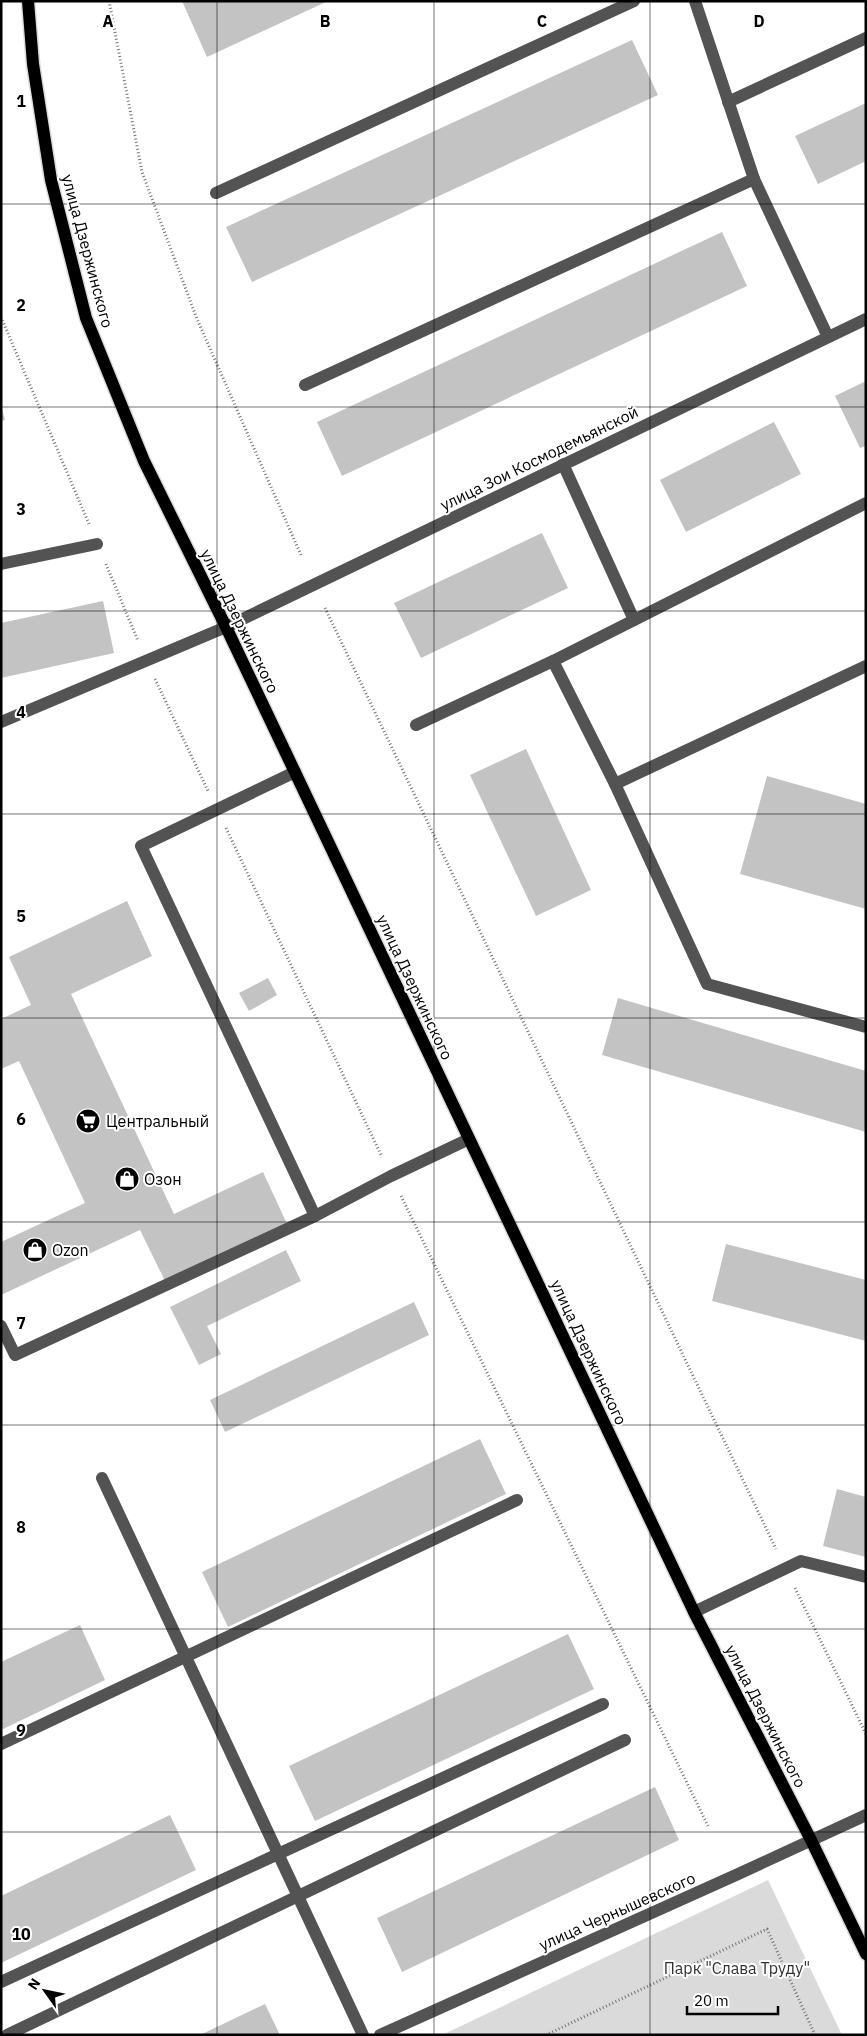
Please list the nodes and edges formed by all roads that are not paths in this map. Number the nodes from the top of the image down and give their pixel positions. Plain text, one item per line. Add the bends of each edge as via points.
1 (28, 1) edge
2 (634, 1) edge
3 (695, 1) edge
4 (866, 38) edge
5 (728, 102) junction
6 (754, 179) junction
7 (216, 193) dead end
8 (866, 318) edge
9 (828, 337) junction
10 (304, 386) dead end
11 (563, 464) junction
12 (866, 502) edge
13 (97, 544) road end
14 (1, 564) edge
15 (634, 620) junction
16 (226, 627) junction
17 (553, 661) junction
18 (866, 666) edge
19 (1, 722) edge
20 (416, 725) dead end
21 (295, 772) junction
22 (614, 784) junction
23 (866, 1026) edge
24 (469, 1139) junction
25 (315, 1216) junction
26 (1, 1326) edge
27 (102, 1478) dead end
28 (517, 1500) dead end
29 (866, 1576) edge
30 (694, 1612) junction
31 (186, 1657) junction
32 (603, 1704) dead end
33 (625, 1740) dead end
34 (1, 1744) edge
35 (866, 1815) edge
36 (811, 1840) junction
37 (278, 1854) junction
38 (298, 1896) junction
39 (866, 1954) edge
40 (1, 1982) edge
41 (7, 2035) edge
42 (364, 2035) edge
43 (380, 2035) edge

1 - 16 main road, улица Дзержинского via 33,64 52,180 86,318 144,461
2 - 7 street
3 - 5 street
4 - 5 street
5 - 6 street
6 - 9 street
6 - 10 street
8 - 9 street, улица Зои Космодемьянской
9 - 11 street, улица Зои Космодемьянской
11 - 15 street
11 - 16 street, улица Зои Космодемьянской
12 - 15 street
13 - 14 street
15 - 17 street
16 - 19 street, улица Зои Космодемьянской
16 - 21 main road, улица Дзержинского
17 - 20 street
17 - 22 street
18 - 22 street
21 - 24 main road, улица Дзержинского
21 - 25 street via 141,846
22 - 23 street via 707,984
24 - 25 street
24 - 30 main road, улица Дзержинского
25 - 26 street via 15,1355
27 - 31 street
28 - 31 street
29 - 30 street via 801,1561
30 - 36 main road, улица Дзержинского
31 - 34 street
31 - 37 street
32 - 37 street
33 - 38 street
35 - 36 street, улица Чернышевского
36 - 39 main road, улица Дзержинского
36 - 43 street, улица Чернышевского
37 - 38 street
37 - 40 street
38 - 41 street
38 - 42 street

